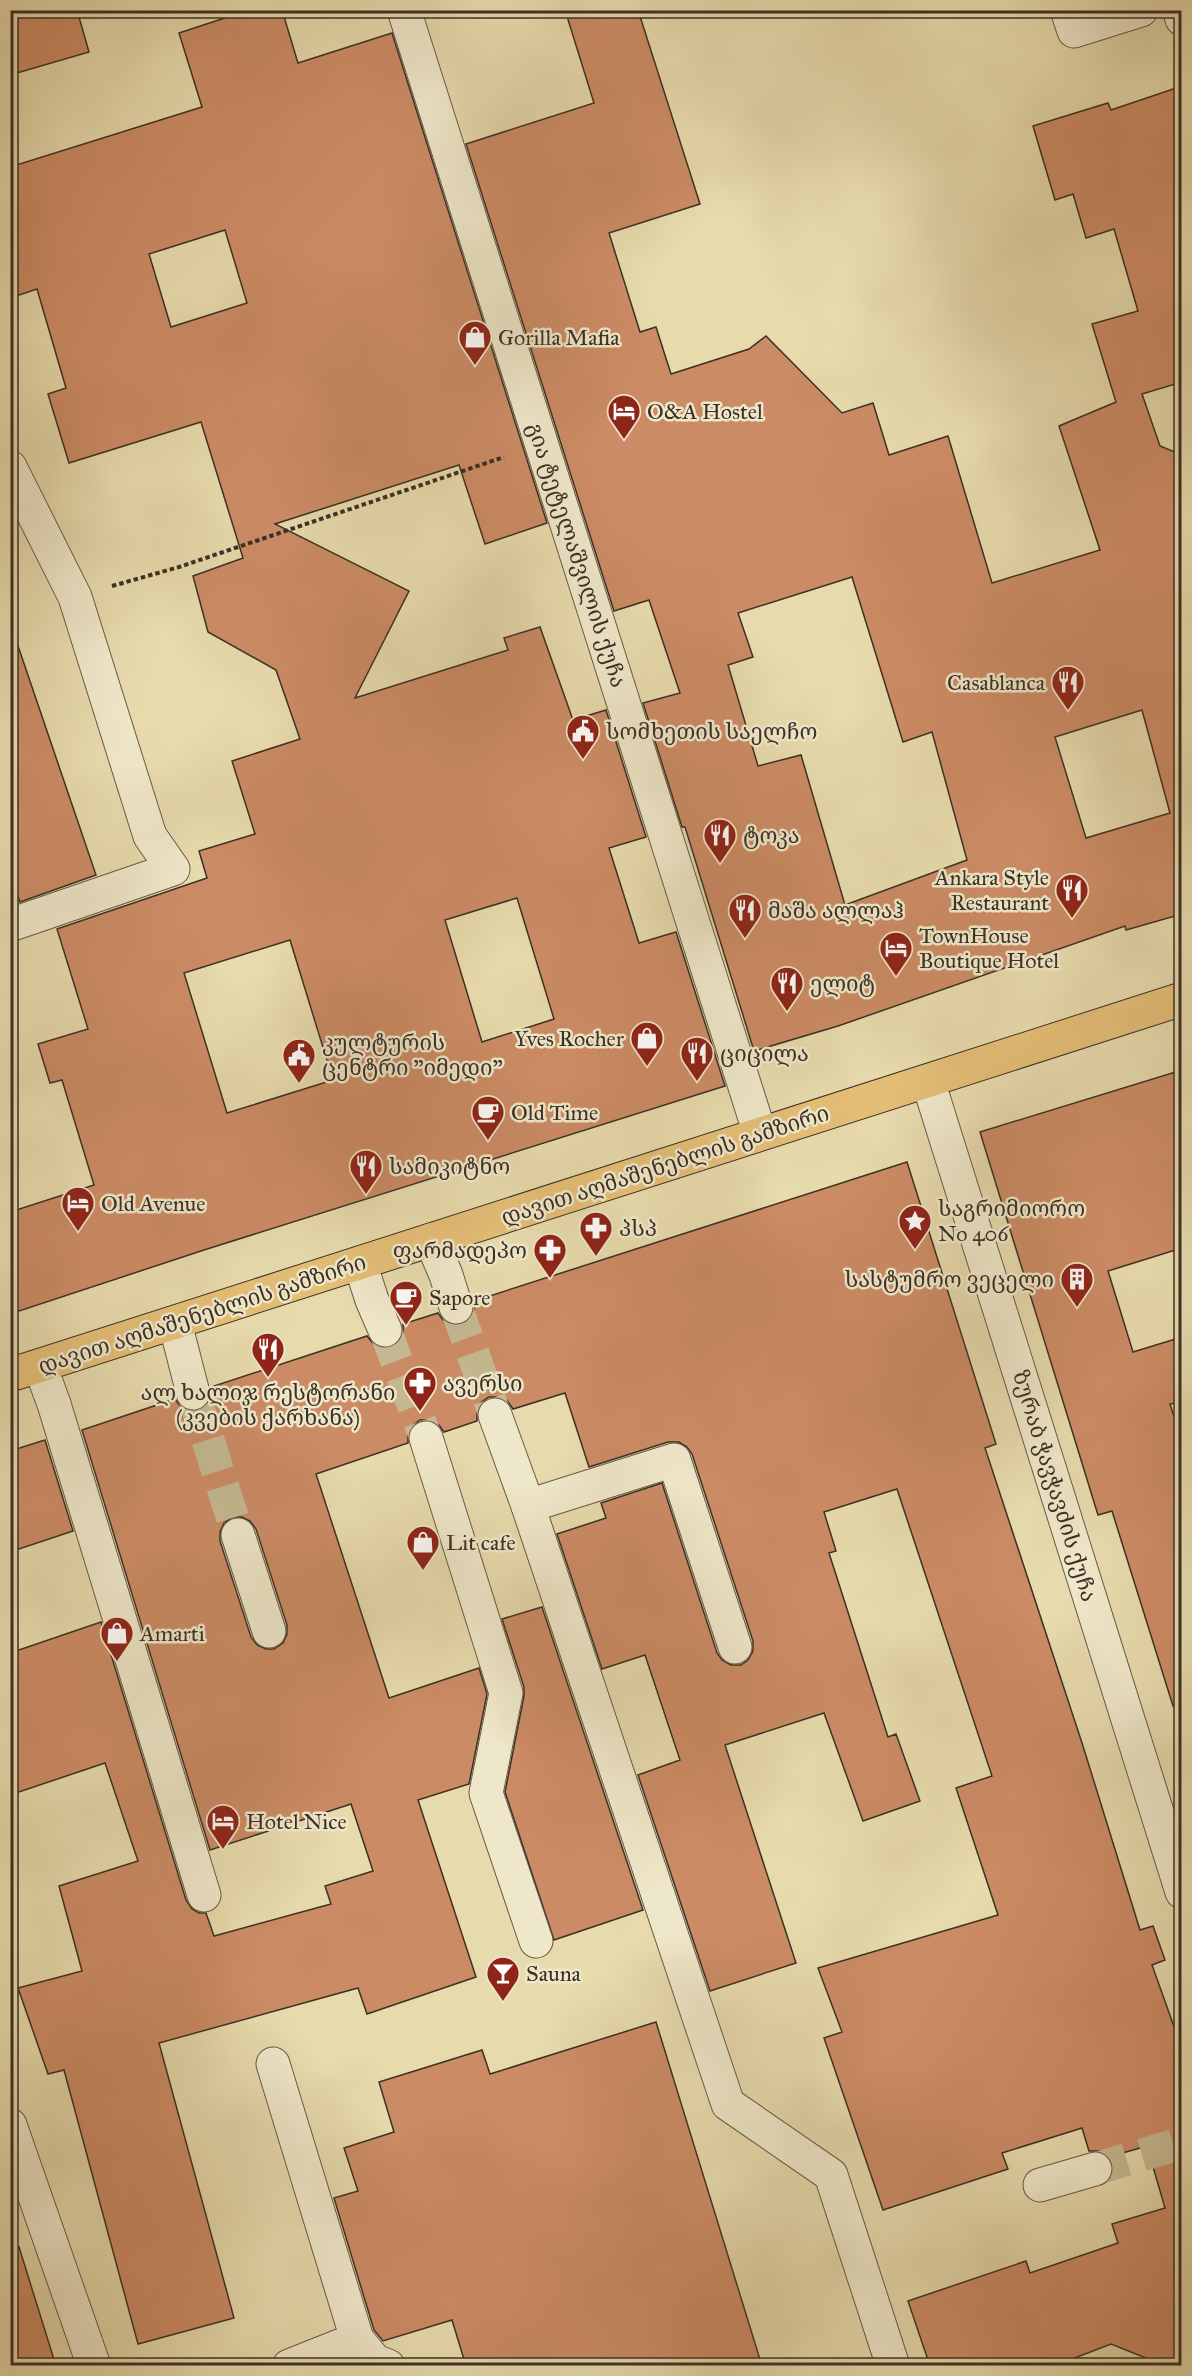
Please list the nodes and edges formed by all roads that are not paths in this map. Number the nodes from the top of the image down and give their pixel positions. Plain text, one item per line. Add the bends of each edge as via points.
1 (405, 10) edge
2 (1067, 10) edge
3 (1141, 10) edge
4 (1179, 10) edge
5 (1182, 19) edge
6 (10, 467) edge
7 (10, 925) edge
8 (1182, 999) edge
9 (928, 1080) junction
10 (760, 1134) junction
11 (431, 1240) junction
12 (360, 1263) junction
13 (456, 1307) tunnel mouth
14 (175, 1323) junction
15 (385, 1330) tunnel mouth
16 (25, 1371) edge
17 (193, 1393) tunnel mouth
18 (495, 1414) tunnel mouth
19 (426, 1438) tunnel mouth
20 (528, 1506) junction
21 (238, 1535) tunnel mouth
22 (269, 1631) dead end
23 (735, 1647) dead end
24 (1182, 1892) edge
25 (204, 1895) dead end
26 (536, 1941) dead end
27 (273, 2064) dead end
28 (10, 2126) edge
29 (1095, 2169) tunnel mouth
30 (1040, 2185) dead end
31 (357, 2339) junction
32 (94, 2366) edge
33 (290, 2366) edge
34 (388, 2366) edge
35 (893, 2366) edge

1 - 10 street, გია ტეტელაშვილის ქუჩა
2 - 3 street via 1074,31
4 - 5 street
6 - 7 street via 75,597 150,836 173,868
8 - 9 main road, დავით აღმაშენებლის გამზირი
9 - 10 main road, დავით აღმაშენებლის გამზირი
9 - 24 street, ზურაბ ჭავჭავძის ქუჩა
10 - 11 main road, დავით აღმაშენებლის გამზირი
11 - 12 main road, დავით აღმაშენებლის გამზირი
11 - 13 street
12 - 14 main road, დავით აღმაშენებლის გამზირი
12 - 15 street
14 - 16 main road, დავით აღმაშენებლის გამზირი
14 - 17 street
16 - 25 street via 58,1416
18 - 20 street
19 - 26 street via 506,1693 486,1793
20 - 23 street via 675,1460
20 - 35 street via 728,2104 831,2175
21 - 22 street
27 - 31 street
28 - 32 street
29 - 30 street
31 - 33 street
31 - 34 street via 375,2361

